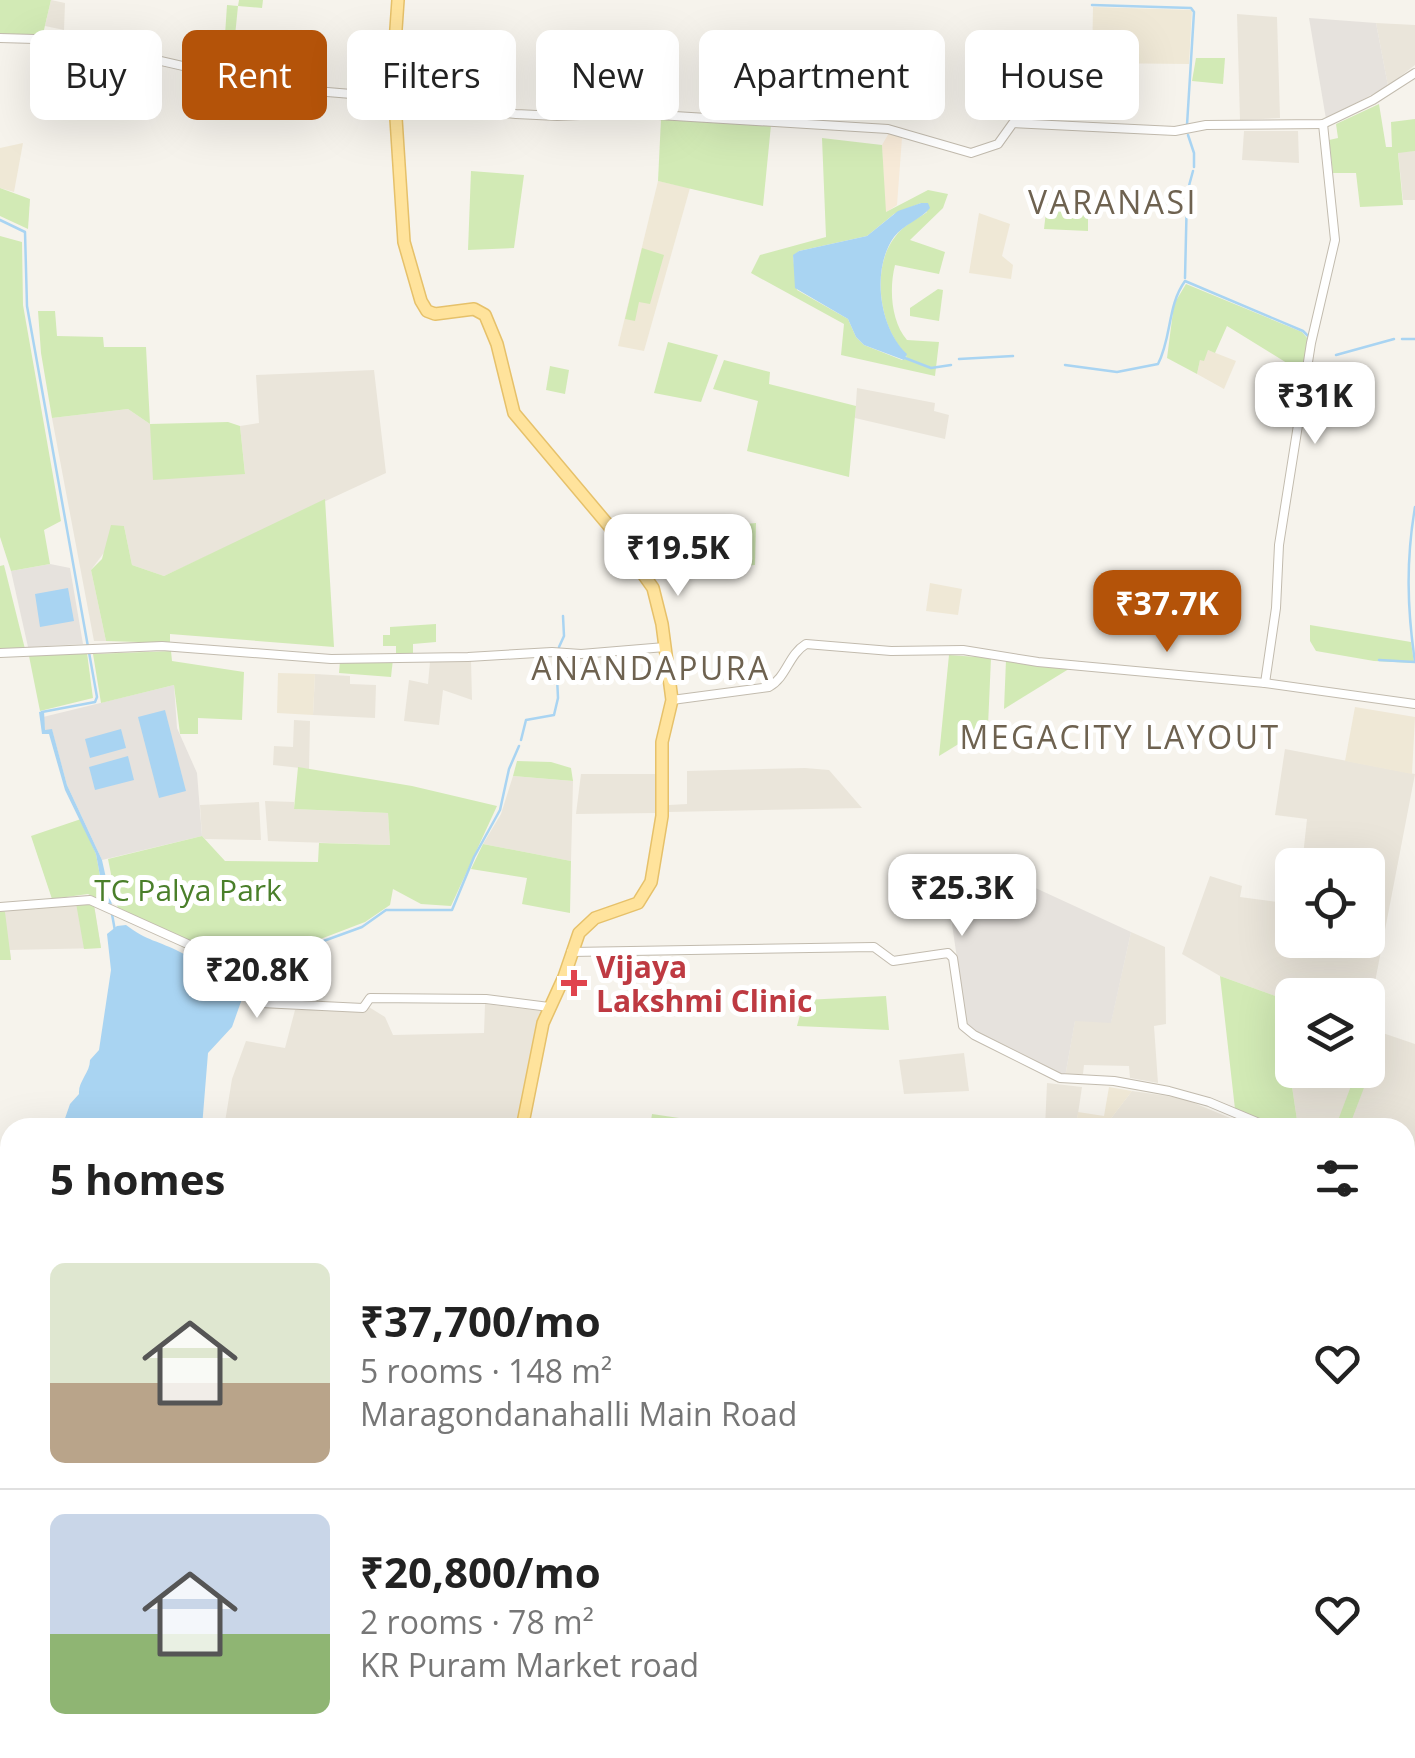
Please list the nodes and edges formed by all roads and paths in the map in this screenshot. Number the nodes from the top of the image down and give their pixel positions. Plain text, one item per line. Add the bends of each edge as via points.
1 (398, 0) edge
2 (397, 30) edge
3 (0, 38) edge
4 (1415, 73) edge
5 (347, 95) edge
6 (516, 113) edge
7 (395, 120) edge
8 (1322, 124) junction
9 (665, 647) junction
10 (0, 653) edge
11 (1264, 684) junction
12 (672, 700) junction
13 (1415, 704) edge
14 (0, 907) edge
15 (571, 952) junction
16 (549, 1007) junction
17 (524, 1118) edge
18 (1248, 1118) edge

1 - 2 main road
3 - 5 street via 69,40 279,88
4 - 8 street
6 - 8 street via 883,128 971,152 998,144 1012,123 1175,131
7 - 9 main road via 404,242 425,308 486,315 514,413 646,574
8 - 11 street via 1336,240 1312,340
9 - 10 street via 331,659 167,646
9 - 12 main road
11 - 12 street via 963,650 806,644 769,687
11 - 13 street
12 - 15 main road via 649,888 632,907 585,924
14 - 16 street via 90,900 245,976 261,1002 363,1008 370,998 461,998
15 - 16 main road
15 - 18 street via 874,948 891,960 948,953 964,1026 974,1035 1055,1076 1169,1091
16 - 17 main road

